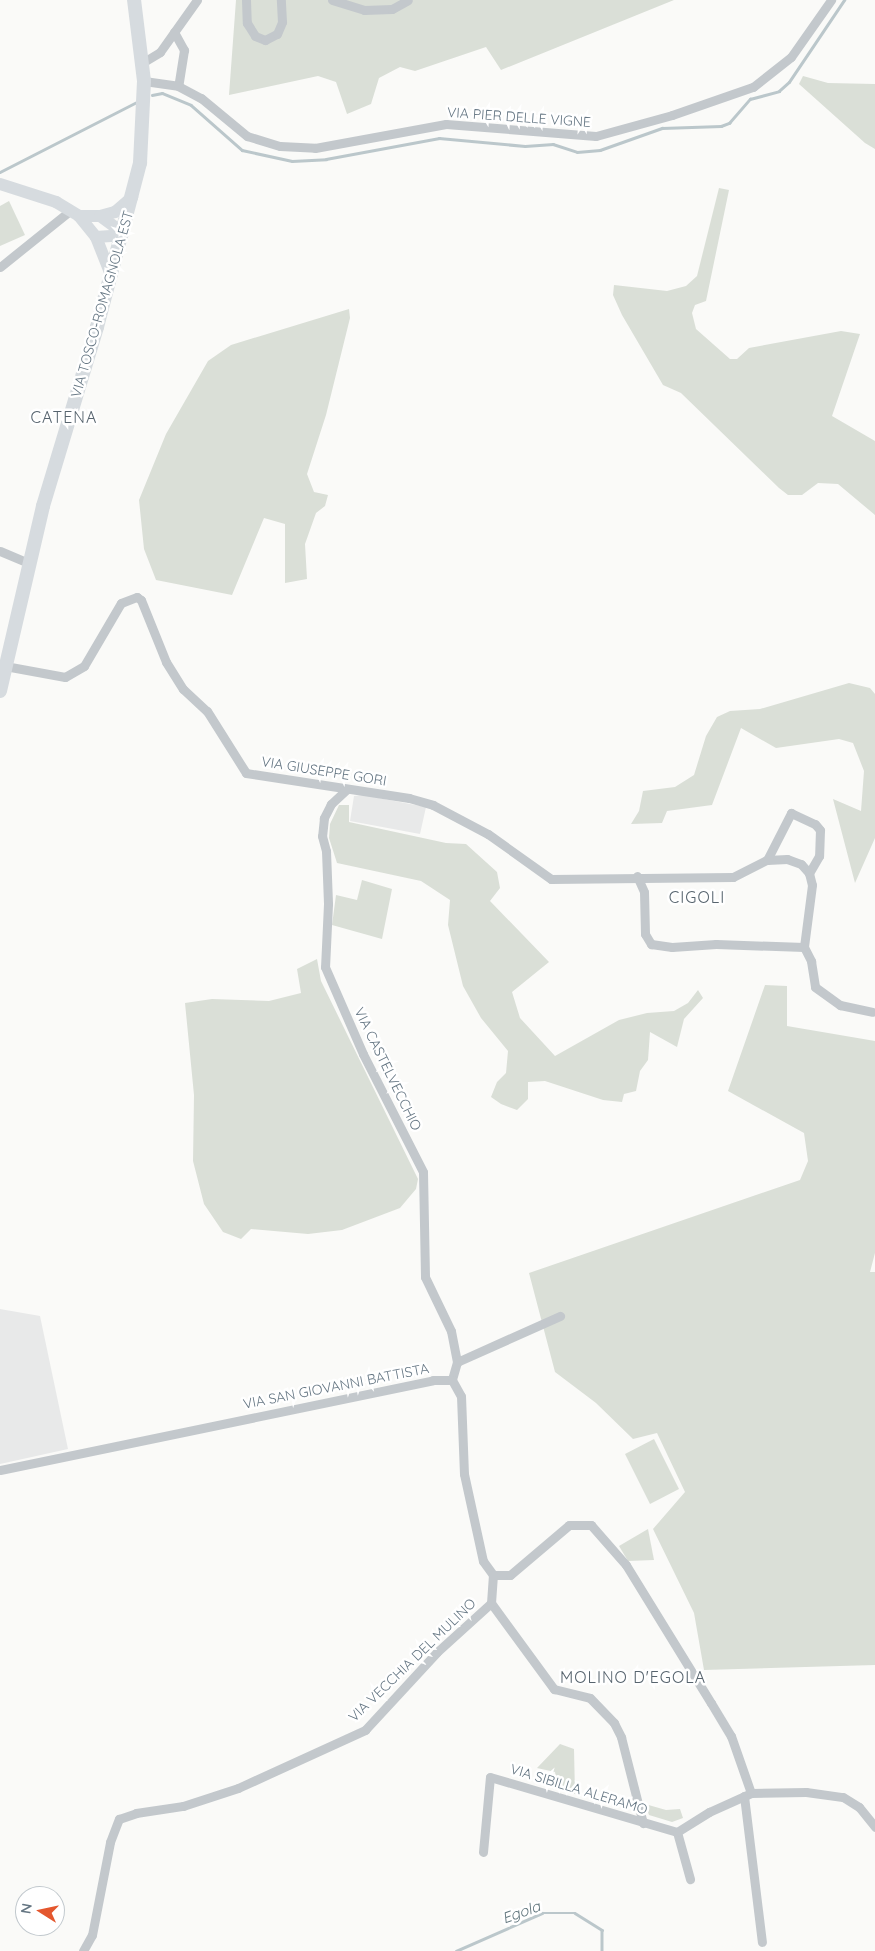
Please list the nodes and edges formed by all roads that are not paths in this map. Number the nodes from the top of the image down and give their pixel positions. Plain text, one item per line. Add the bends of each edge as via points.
1 (134, 0) edge
2 (197, 0) edge
3 (246, 0) edge
4 (281, 0) edge
5 (332, 0) edge
6 (408, 0) edge
7 (831, 0) edge
8 (174, 32) junction
9 (142, 63) junction
10 (144, 81) junction
11 (178, 86) junction
12 (0, 184) edge
13 (132, 197) junction
14 (75, 213) junction
15 (100, 216) junction
16 (122, 234) junction
17 (96, 237) junction
18 (0, 267) edge
19 (111, 275) junction
20 (0, 552) edge
21 (28, 563) junction
22 (5, 666) junction
23 (0, 691) edge
24 (346, 790) junction
25 (767, 860) junction
26 (809, 873) junction
27 (637, 876) junction
28 (804, 947) junction
29 (872, 1012) dead end
30 (560, 1316) dead end
31 (457, 1362) junction
32 (452, 1380) junction
33 (0, 1470) edge
34 (493, 1575) junction
35 (491, 1603) junction
36 (747, 1794) junction
37 (643, 1823) junction
38 (875, 1827) edge
39 (677, 1832) junction
40 (483, 1852) dead end
41 (690, 1879) dead end
42 (762, 1942) dead end
43 (84, 1951) edge

1 - 9 main road, VIA TOSCO-ROMAGNOLA EST
2 - 8 street
3 - 4 street via 247,23 255,36 265,40 277,34 282,22
5 - 6 street via 364,10 392,8
7 - 11 street, VIA PIER DELLE VIGNE via 791,57 754,87 596,136 446,124 315,148 280,146 247,136 201,98
8 - 9 street via 160,52
8 - 11 street via 184,50
9 - 10 main road, VIA TOSCO-ROMAGNOLA EST
10 - 11 street, VIA PIER DELLE VIGNE
10 - 13 main road, VIA TOSCO-ROMAGNOLA EST via 142,147
12 - 14 main road via 56,202
13 - 15 main road via 114,212
13 - 16 main road, VIA TOSCO-ROMAGNOLA EST
14 - 15 main road
14 - 17 main road
14 - 18 street
15 - 16 main road
16 - 17 main road
16 - 19 main road, VIA TOSCO-ROMAGNOLA EST
17 - 19 main road
19 - 21 main road, VIA TOSCO-ROMAGNOLA EST
20 - 21 street
21 - 22 main road, VIA TOSCO-ROMAGNOLA EST
22 - 23 main road, VIA TOSCO-ROMAGNOLA EST
22 - 24 street, VIA GIUSEPPE GORI via 65,677 84,666 122,602 137,597 166,662 183,689 207,711 246,773 316,782
24 - 27 street, VIA GIUSEPPE GORI via 409,798 434,805 488,834 551,879
24 - 31 street, VIA CASTELVECCHIO via 331,804 324,818 322,836 328,895 325,967 363,1054 423,1172 424,1277 451,1331
25 - 26 street via 787,859 801,864
25 - 26 street via 791,813 815,824 820,830 819,856
25 - 27 street, VIA GIUSEPPE GORI via 733,877
26 - 28 street via 812,885
27 - 28 street via 644,892 645,934 651,944
28 - 29 street via 815,987 820,993 840,1005
30 - 31 street
31 - 32 street, VIA CASTELVECCHIO
32 - 33 street, VIA SAN GIOVANNI BATTISTA via 434,1380
32 - 34 street via 461,1396 464,1474 474,1524 483,1561
34 - 35 street, VIA VECCHIA DEL MULINO
34 - 36 street via 510,1574 569,1525 591,1525 626,1565 711,1703 730,1736
35 - 37 street via 554,1690 590,1698 614,1723 621,1737
35 - 43 street, VIA VECCHIA DEL MULINO via 437,1652 365,1730 238,1788 183,1806 119,1819 110,1842 92,1934
36 - 38 street via 806,1792 843,1798 859,1807
36 - 39 street
36 - 42 street
37 - 39 street, VIA SIBILLA ALERAMO
37 - 40 street, VIA SIBILLA ALERAMO via 490,1777
39 - 41 street

